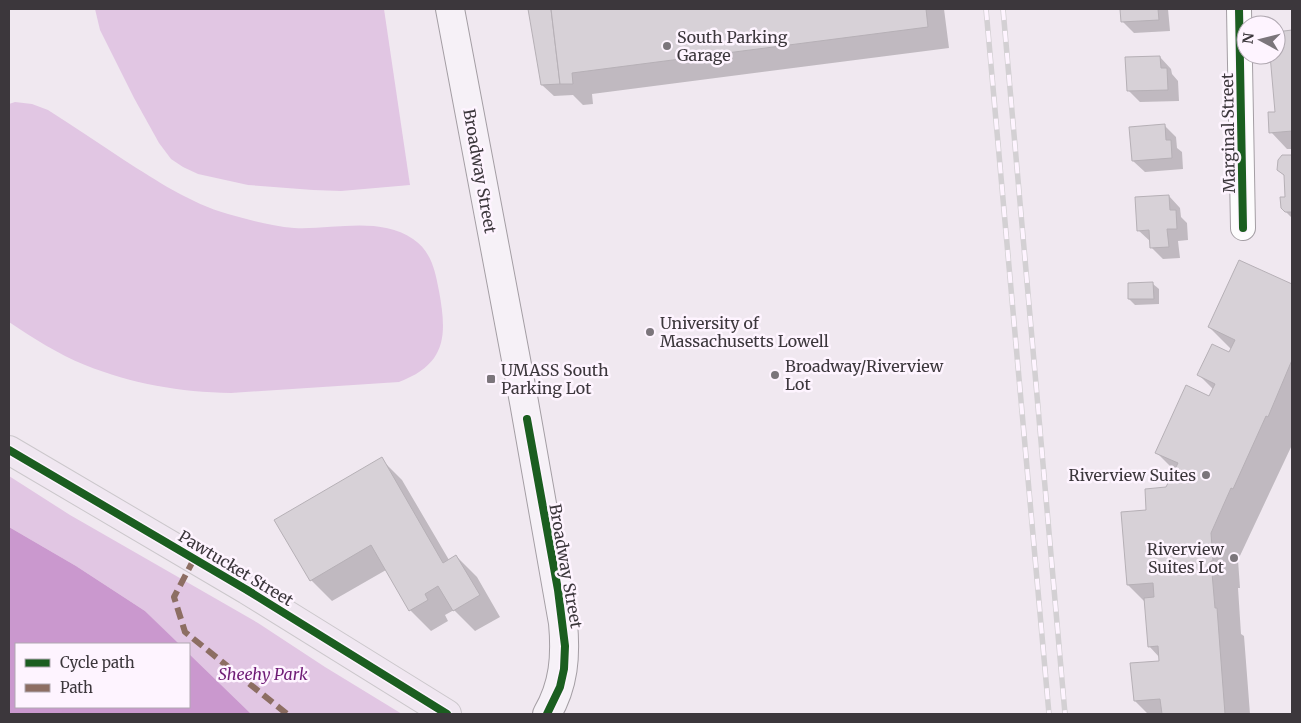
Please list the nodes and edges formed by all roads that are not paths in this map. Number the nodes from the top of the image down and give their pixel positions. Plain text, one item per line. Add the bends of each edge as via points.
1 (450, 9) edge
2 (1239, 9) edge
3 (1243, 228) dead end
4 (9, 450) edge
5 (447, 714) edge
6 (546, 714) edge

1 - 6 main road, Broadway Street via 563,623 564,669 560,687
2 - 3 street, Marginal Street
4 - 5 main road, Pawtucket Street via 247,590

